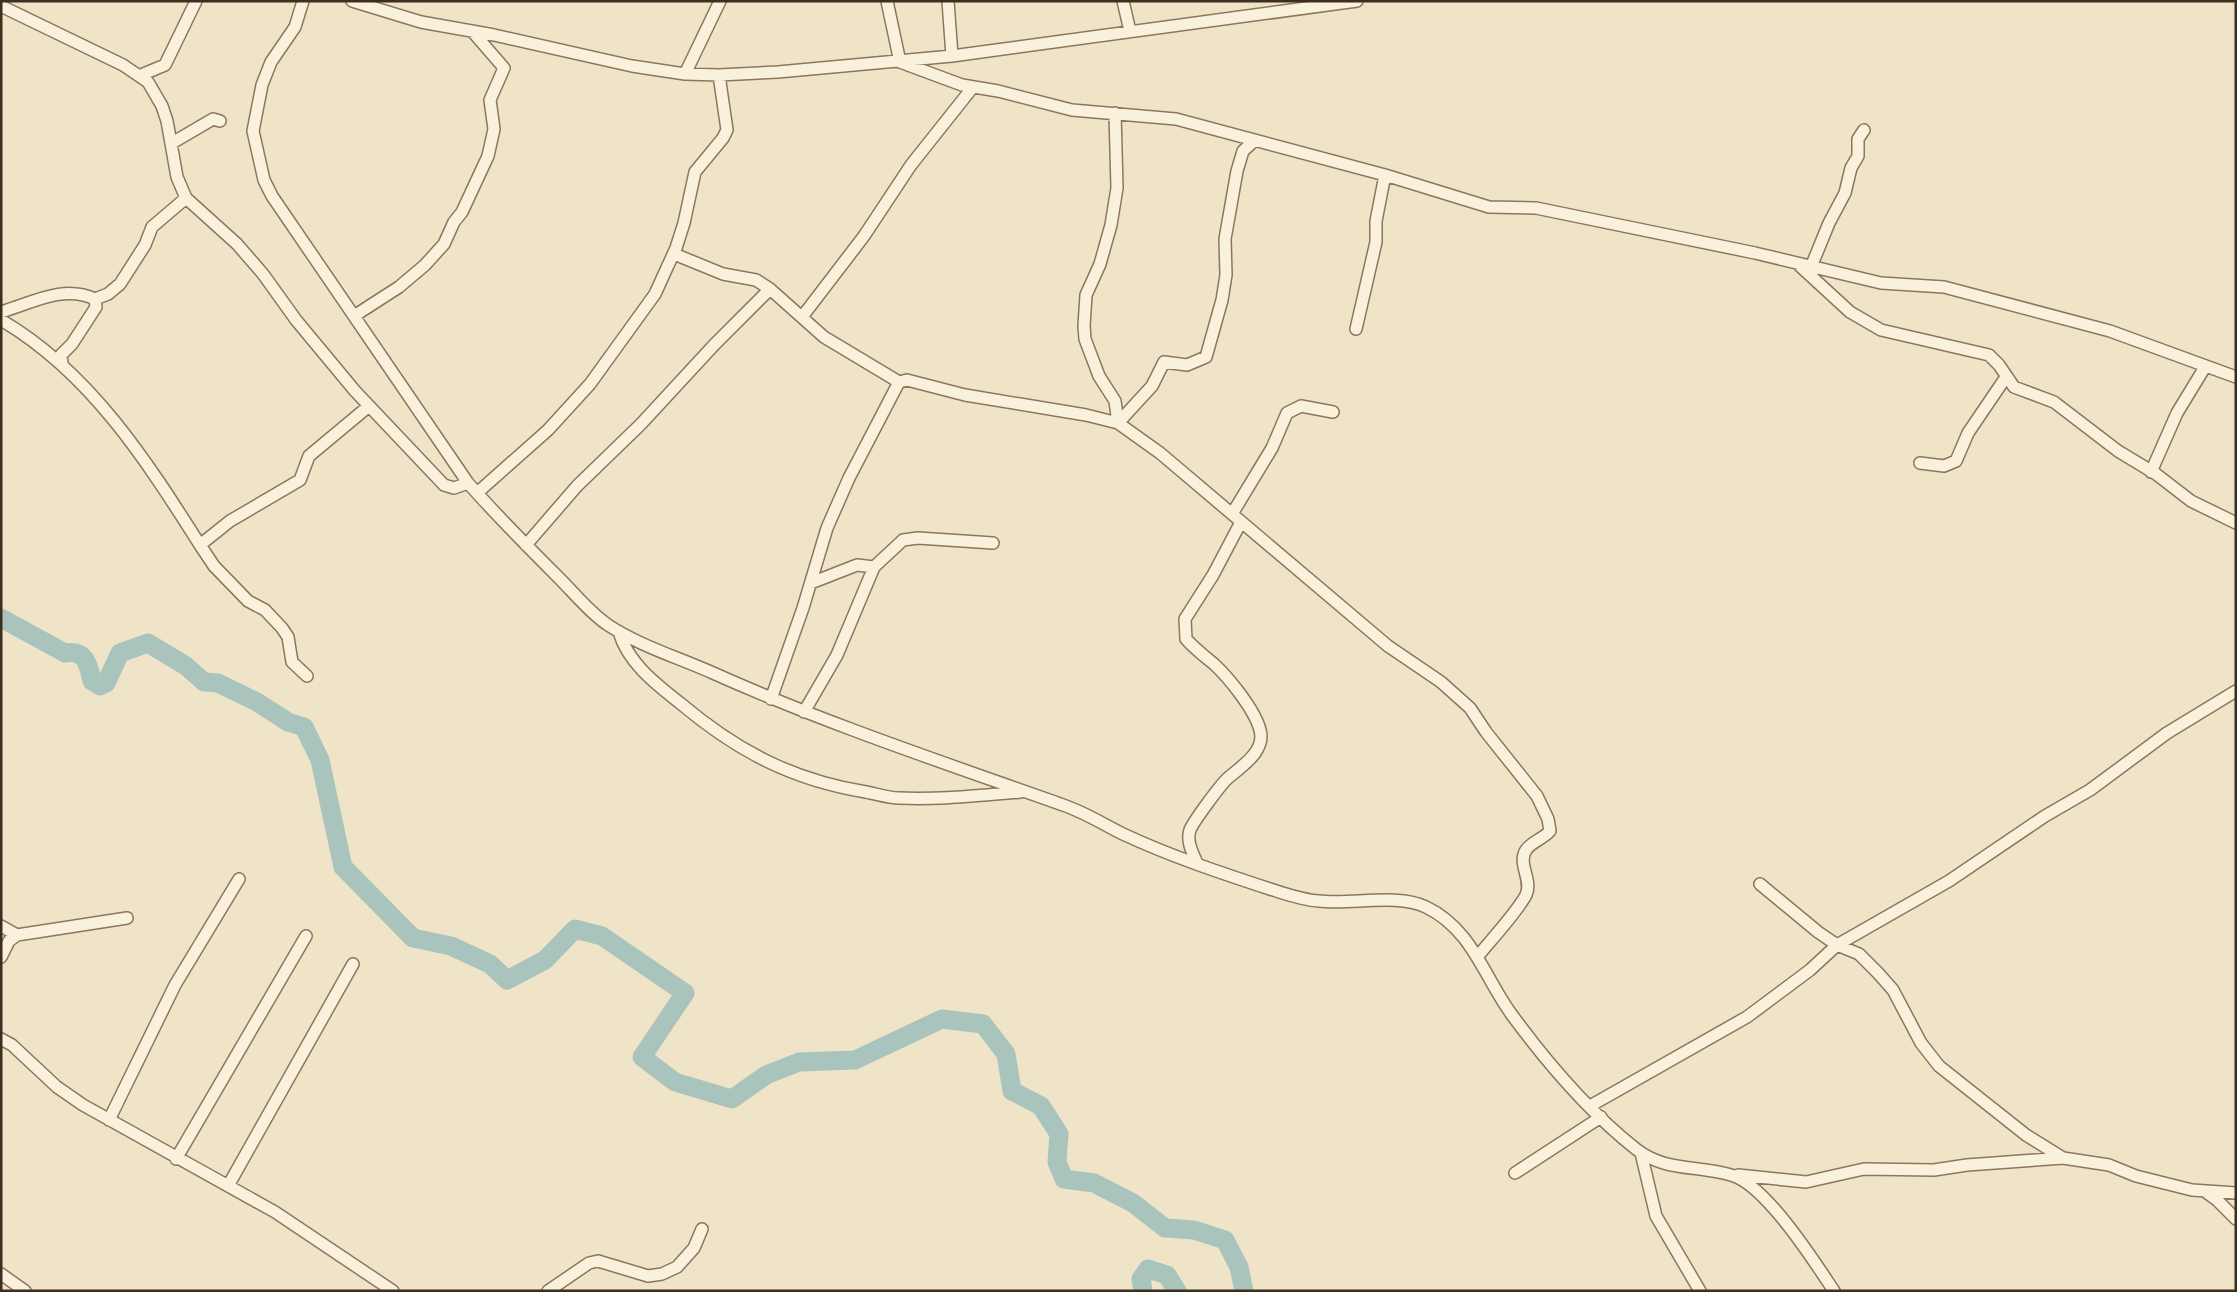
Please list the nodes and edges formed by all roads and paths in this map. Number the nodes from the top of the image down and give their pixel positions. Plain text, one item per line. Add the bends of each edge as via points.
1 (196, 1) edge
2 (303, 1) edge
3 (352, 1) edge
4 (720, 1) edge
5 (888, 1) edge
6 (948, 1) edge
7 (1123, 1) edge
8 (1357, 1) edge
9 (1, 6) edge
10 (389, 7) edge
11 (472, 31) junction
12 (1130, 31) junction
13 (952, 56) junction
14 (900, 62) junction
15 (685, 74) junction
16 (141, 75) junction
17 (719, 75) junction
18 (973, 87) junction
19 (1115, 113) junction
20 (220, 121) dead end
21 (1864, 130) dead end
22 (1254, 141) junction
23 (172, 142) junction
24 (1385, 175) junction
25 (186, 198) junction
26 (674, 254) junction
27 (1798, 264) junction
28 (1811, 267) junction
29 (770, 289) junction
30 (95, 299) junction
31 (1, 312) edge
32 (354, 316) junction
33 (802, 317) junction
34 (1, 320) edge
35 (1356, 328) dead end
36 (62, 363) junction
37 (2205, 367) junction
38 (2006, 377) junction
39 (2236, 377) edge
40 (899, 382) junction
41 (369, 406) junction
42 (1333, 412) dead end
43 (1118, 423) junction
44 (1920, 463) dead end
45 (2151, 472) junction
46 (468, 483) junction
47 (477, 493) junction
48 (1232, 514) junction
49 (1241, 522) junction
50 (2236, 523) edge
51 (993, 543) dead end
52 (200, 545) junction
53 (526, 545) junction
54 (874, 568) junction
55 (810, 583) junction
56 (619, 632) junction
57 (307, 676) dead end
58 (2236, 691) edge
59 (771, 699) junction
60 (804, 712) junction
61 (1028, 792) junction
62 (1197, 863) junction
63 (239, 879) dead end
64 (1760, 884) dead end
65 (127, 918) dead end
66 (1, 926) edge
67 (17, 935) junction
68 (306, 936) dead end
69 (1837, 945) junction
70 (1478, 956) junction
71 (1, 957) edge
72 (354, 964) dead end
73 (1, 1039) edge
74 (1590, 1106) junction
75 (1600, 1117) junction
76 (108, 1120) junction
77 (1642, 1153) junction
78 (2063, 1158) junction
79 (176, 1159) junction
80 (1515, 1173) dead end
81 (1731, 1174) junction
82 (228, 1186) junction
83 (2205, 1192) junction
84 (2236, 1193) edge
85 (2236, 1219) edge
86 (702, 1229) dead end
87 (1, 1274) edge
88 (25, 1291) edge
89 (393, 1291) edge
90 (548, 1291) edge
91 (1700, 1291) edge
92 (1834, 1291) edge

1 - 16 street via 165,65
2 - 32 street via 295,26 271,62 262,85 253,132 264,180 272,196
3 - 10 street
4 - 15 street
5 - 14 street
6 - 13 street
7 - 12 street
8 - 12 street
9 - 16 street
10 - 11 street via 422,22
11 - 15 street via 632,66
11 - 32 street via 504,68 490,100 494,129 488,156 444,244 400,287
12 - 13 street
13 - 14 street
14 - 17 street
14 - 18 street
15 - 17 street
16 - 23 street via 162,106
17 - 26 street via 727,130 695,172
18 - 19 street via 1072,110
18 - 33 street via 911,165 864,236
19 - 22 street via 1176,119
19 - 43 street via 1117,188 1100,264 1086,294 1084,326 1085,339 1099,376 1115,402
20 - 23 street via 212,119
21 - 28 street via 1858,139 1858,156 1845,194 1828,223
22 - 24 street
22 - 43 street via 1243,151 1237,170 1225,239 1226,275 1222,300 1206,357 1187,365 1164,362 1152,386
23 - 25 street via 177,176
24 - 27 street via 1489,207 1536,208 1755,252
24 - 35 street via 1376,221 1376,242
25 - 30 street via 152,227 145,245 120,284
25 - 41 street via 237,244
26 - 29 street via 722,274 756,280
26 - 47 street via 655,294 590,384 548,430
27 - 28 street
27 - 38 street via 1850,312 1881,330 1977,350 1989,355
28 - 37 street via 1880,283 1944,287 2110,331
29 - 33 street
29 - 53 street via 577,486
30 - 31 street via 50,294
30 - 36 street via 96,306 84,327 61,355
32 - 46 street
33 - 40 street via 824,337
34 - 36 street
36 - 52 street via 110,416 163,487
37 - 39 street
37 - 45 street via 2177,413
38 - 44 street via 1968,433 1956,461 1944,466
38 - 45 street via 2014,387 2054,402
40 - 43 street via 907,380 965,395
40 - 55 street via 849,478 827,528
41 - 46 street via 444,485 454,488
41 - 52 street via 309,456 300,480 230,521
42 - 48 street via 1302,406 1287,413 1272,448
43 - 48 street via 1160,453
45 - 50 street via 2202,509
46 - 47 street
47 - 53 street
48 - 49 street
49 - 62 street via 1185,620 1186,639 1199,654 1214,664 1246,702 1261,730 1258,746 1250,760 1214,793 1190,830 1190,847
49 - 70 street via 1388,646 1441,682 1470,708 1543,807 1550,831 1526,848 1523,857 1528,880 1526,896
51 - 54 street via 904,540
52 - 57 street via 214,566 248,601 265,610 282,628 288,636 292,662
53 - 56 street via 602,621
54 - 55 street via 857,565
54 - 60 street via 837,655
55 - 59 street
56 - 59 street via 640,644 680,658
56 - 61 street via 623,646 644,672 680,704 725,738 791,774 828,786 898,798
58 - 69 street via 2167,733 2090,790 2045,816 1949,881
59 - 60 street
60 - 61 street
61 - 62 street via 1073,808 1123,834
62 - 70 street via 1319,902 1399,901 1420,904 1452,924
63 - 76 street via 175,985
64 - 69 street
65 - 67 street
66 - 67 street
67 - 71 street via 9,941
68 - 79 street
69 - 74 street via 1810,970 1747,1017
69 - 78 street via 1859,954 1893,990 1921,1042 1939,1066 2026,1135
70 - 74 street via 1494,991 1556,1072
72 - 82 street
73 - 76 street via 57,1086
74 - 75 street
75 - 77 street
75 - 80 street
76 - 79 street
77 - 81 street via 1676,1168
77 - 91 street via 1656,1216
78 - 81 street via 1934,1170 1864,1169 1806,1182
78 - 83 street via 2108,1165 2145,1178
79 - 82 street
81 - 92 street via 1762,1195
82 - 89 street via 275,1212
83 - 84 street
83 - 85 street
86 - 90 street via 694,1248 677,1267 662,1274 648,1276 598,1262 583,1266
87 - 88 street

